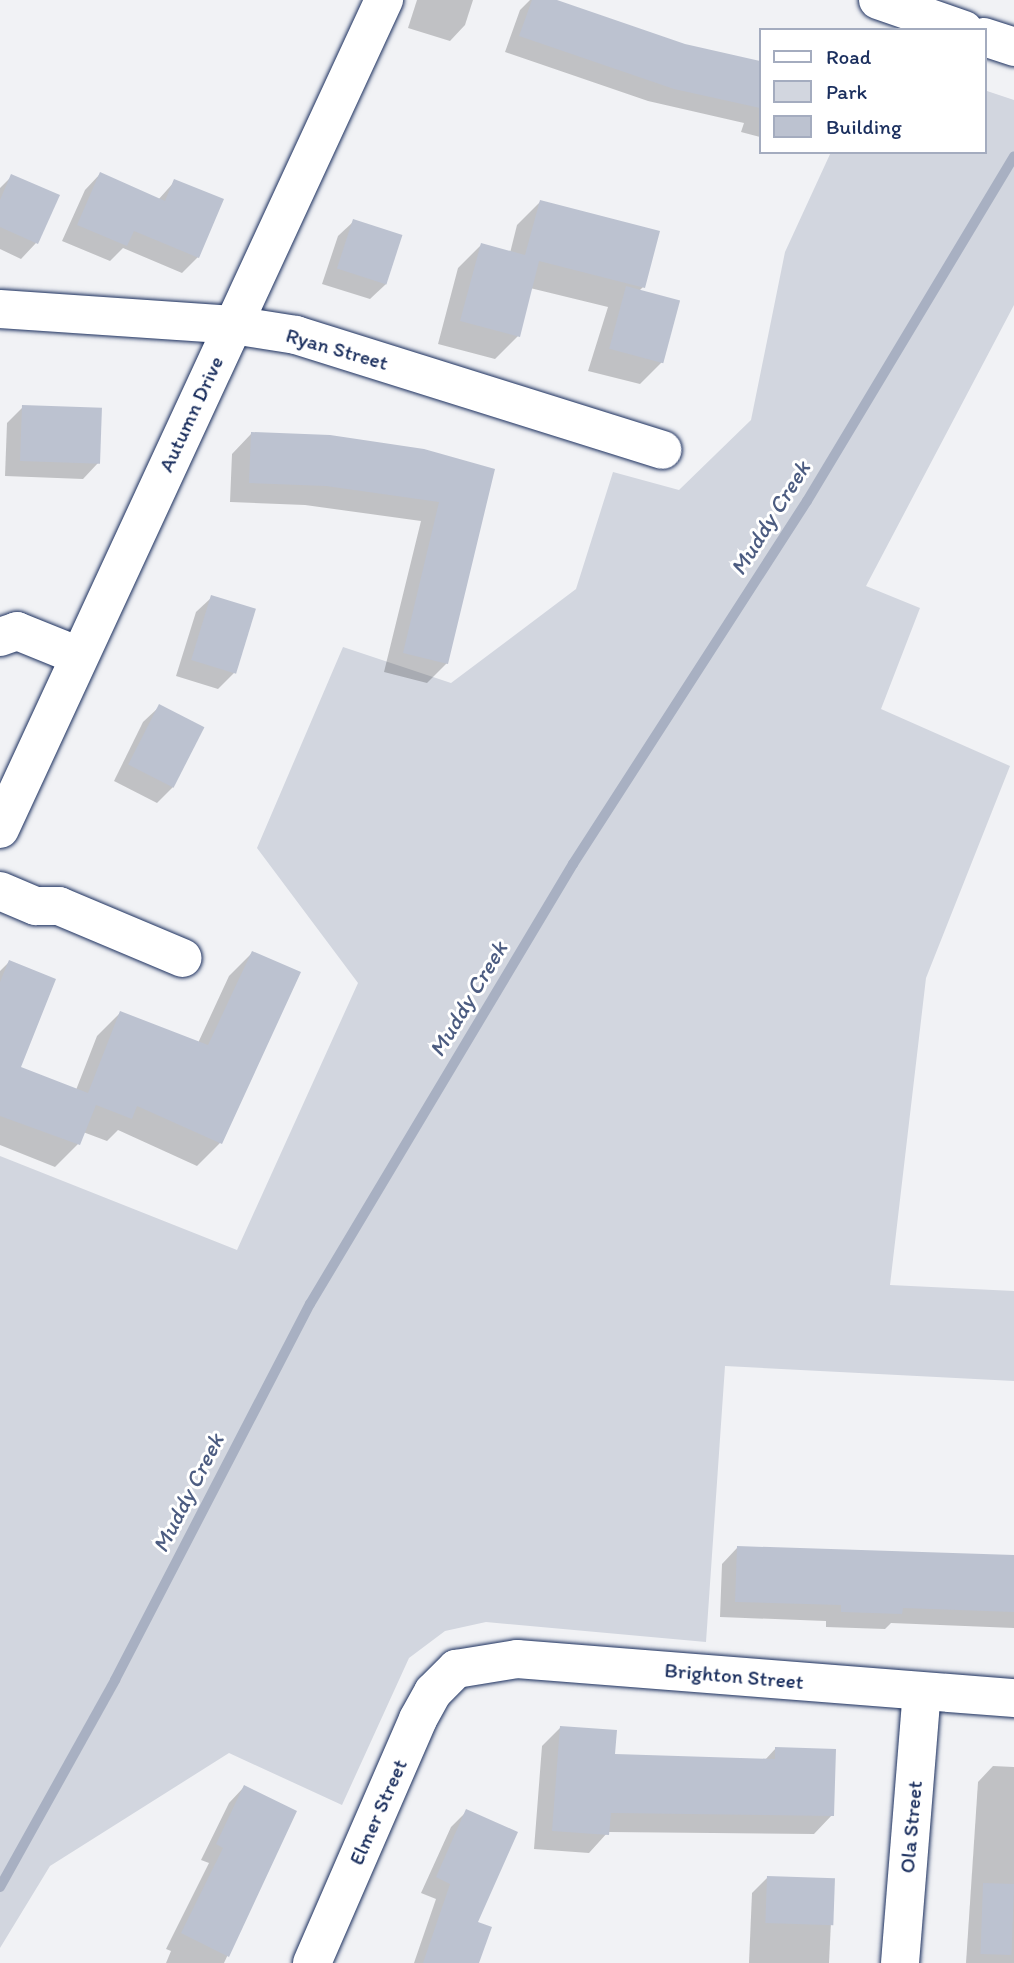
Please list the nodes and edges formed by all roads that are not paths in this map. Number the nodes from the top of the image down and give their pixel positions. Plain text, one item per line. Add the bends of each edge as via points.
1 (384, 0) edge
2 (878, 0) edge
3 (958, 28) edge
4 (0, 309) edge
5 (233, 325) junction
6 (662, 450) dead end
7 (0, 636) edge
8 (79, 656) junction
9 (0, 830) edge
10 (0, 891) edge
11 (183, 958) dead end
12 (456, 1669) joint
13 (922, 1692) junction
14 (1014, 1698) edge
15 (312, 1963) edge
16 (900, 1963) edge

1 - 5 street, Autumn Drive
2 - 3 street
4 - 5 street, Ryan Street
5 - 6 street, Ryan Street via 296,335
5 - 8 street, Autumn Drive
7 - 8 street via 17,631
8 - 9 street, Autumn Drive
10 - 11 street via 36,906 60,906
12 - 13 street, Brighton Street via 517,1658
12 - 15 street, Elmer Street via 433,1692 418,1719
13 - 14 street, Brighton Street
13 - 16 street, Ola Street

